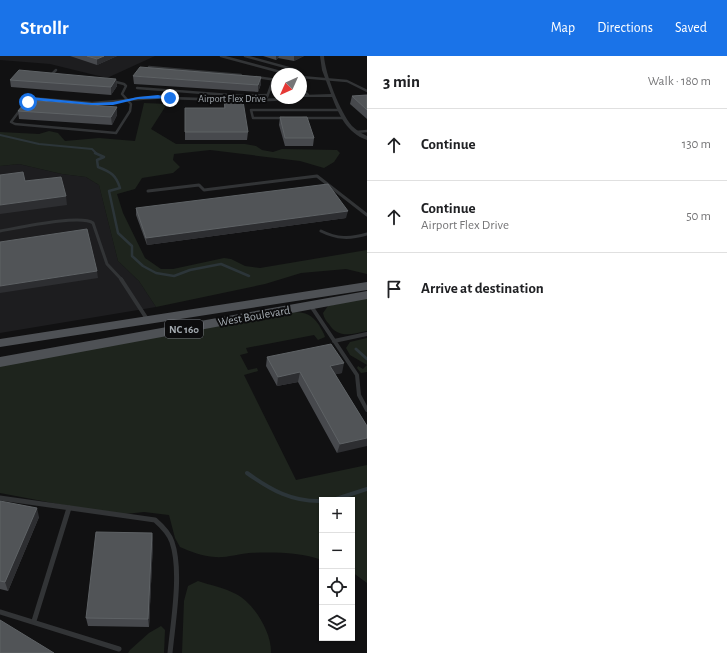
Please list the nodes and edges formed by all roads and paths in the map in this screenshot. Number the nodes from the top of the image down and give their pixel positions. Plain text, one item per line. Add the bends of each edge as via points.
1 (221, 56) edge
2 (232, 56) edge
3 (245, 56) edge
4 (322, 56) edge
5 (227, 58) junction
6 (150, 67) edge
7 (289, 68) edge
8 (56, 70) dead end
9 (271, 70) edge
10 (44, 75) edge
11 (51, 75) junction
12 (58, 76) edge
13 (243, 76) edge
14 (250, 77) edge
15 (307, 77) edge
16 (328, 79) junction
17 (107, 80) edge
18 (271, 80) edge
19 (271, 84) edge
20 (137, 88) dead end
21 (367, 91) edge
22 (308, 95) edge
23 (334, 96) junction
24 (267, 97) junction
25 (271, 97) edge
26 (129, 100) junction
27 (340, 110) junction
28 (292, 118) edge
29 (299, 118) edge
30 (344, 118) junction
31 (367, 131) edge
32 (356, 132) junction
33 (367, 138) edge
34 (148, 191) dead end
35 (367, 215) edge
36 (321, 230) dead end
37 (0, 231) edge
38 (367, 234) edge
39 (367, 286) edge
40 (367, 295) edge
41 (311, 306) junction
42 (147, 319) junction
43 (367, 334) edge
44 (334, 341) junction
45 (0, 343) edge
46 (0, 362) edge
47 (367, 410) edge
48 (0, 498) edge
49 (69, 508) junction
50 (0, 612) edge
51 (34, 621) junction
52 (119, 649) dead end
53 (170, 653) edge

1 - 5 lane
2 - 5 lane
3 - 7 lane
4 - 16 street via 323,68
5 - 9 lane
6 - 13 lane
8 - 11 lane
10 - 11 lane
11 - 12 lane
14 - 18 lane
15 - 16 lane
16 - 21 lane via 348,81
16 - 23 street
17 - 26 lane via 124,84 126,86 122,94
19 - 24 lane
20 - 24 lane
22 - 23 street
23 - 27 street
24 - 25 street, Airport Flex Drive
24 - 26 street, Airport Flex Drive via 189,99 158,96
26 - 26 lane via 130,111 116,133 11,122 30,98 92,104 113,104
27 - 28 lane via 251,110 253,118
27 - 30 street
29 - 30 lane
30 - 32 street
31 - 32 lane
32 - 33 street
34 - 35 lane via 199,185 204,190 317,176
36 - 38 lane via 334,238 350,239
37 - 42 lane via 89,220 93,223 107,264 125,283
39 - 42 main road, West Boulevard / NC 160
40 - 41 main road, West Boulevard / NC 160
41 - 44 lane
41 - 46 main road, West Boulevard / NC 160
42 - 45 main road, West Boulevard / NC 160
43 - 44 lane
44 - 47 lane via 357,375 359,395
48 - 49 lane
49 - 51 lane
49 - 53 lane via 154,520 165,529 172,542 176,562
50 - 51 lane
51 - 52 lane

